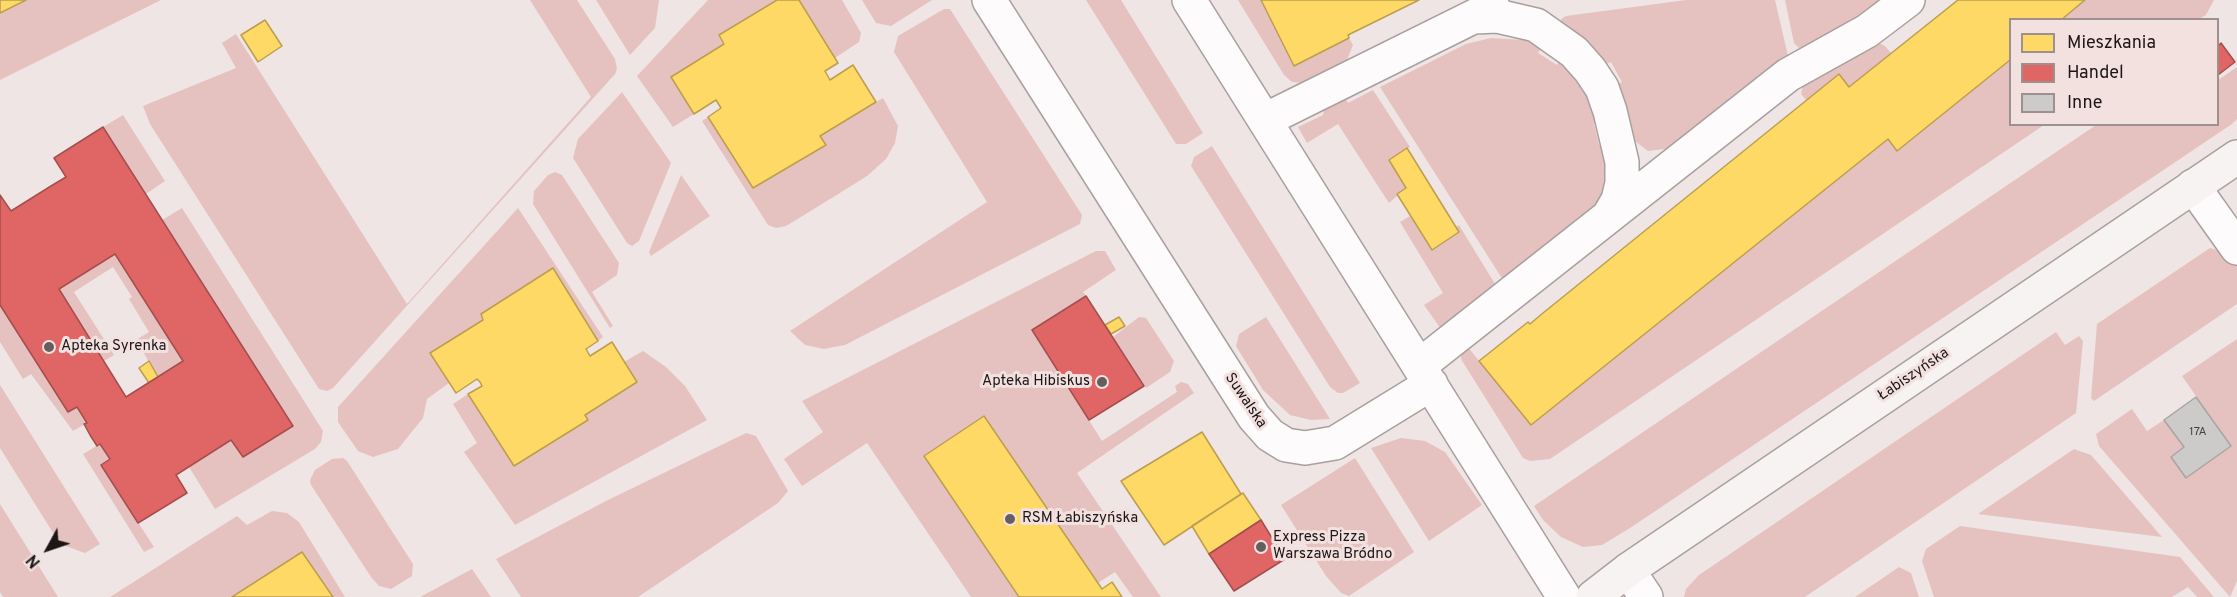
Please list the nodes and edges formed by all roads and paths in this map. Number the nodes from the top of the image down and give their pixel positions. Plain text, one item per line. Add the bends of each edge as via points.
1 (989, 0) edge
2 (1189, 0) edge
3 (1508, 0) edge
4 (1908, 0) edge
5 (1474, 17) junction
6 (1265, 120) junction
7 (2237, 157) edge
8 (2193, 186) junction
9 (1608, 217) junction
10 (2237, 248) edge
11 (1425, 375) junction
12 (1628, 570) junction
13 (1564, 597) edge
14 (1593, 597) edge
15 (1646, 597) edge

1 - 11 street, Suwalska via 1254,417 1270,435 1295,447 1335,443
2 - 6 street
3 - 5 street
4 - 9 street, Suwalska via 1867,31 1788,75
5 - 6 street
5 - 9 street via 1497,16 1536,25 1574,52 1590,70 1611,111 1622,162 1618,200
6 - 11 street
7 - 8 street, Łabiszyńska
8 - 10 street
8 - 12 street, Łabiszyńska
9 - 11 street, Suwalska via 1461,334
11 - 13 street
12 - 14 street, Łabiszyńska
12 - 15 street

